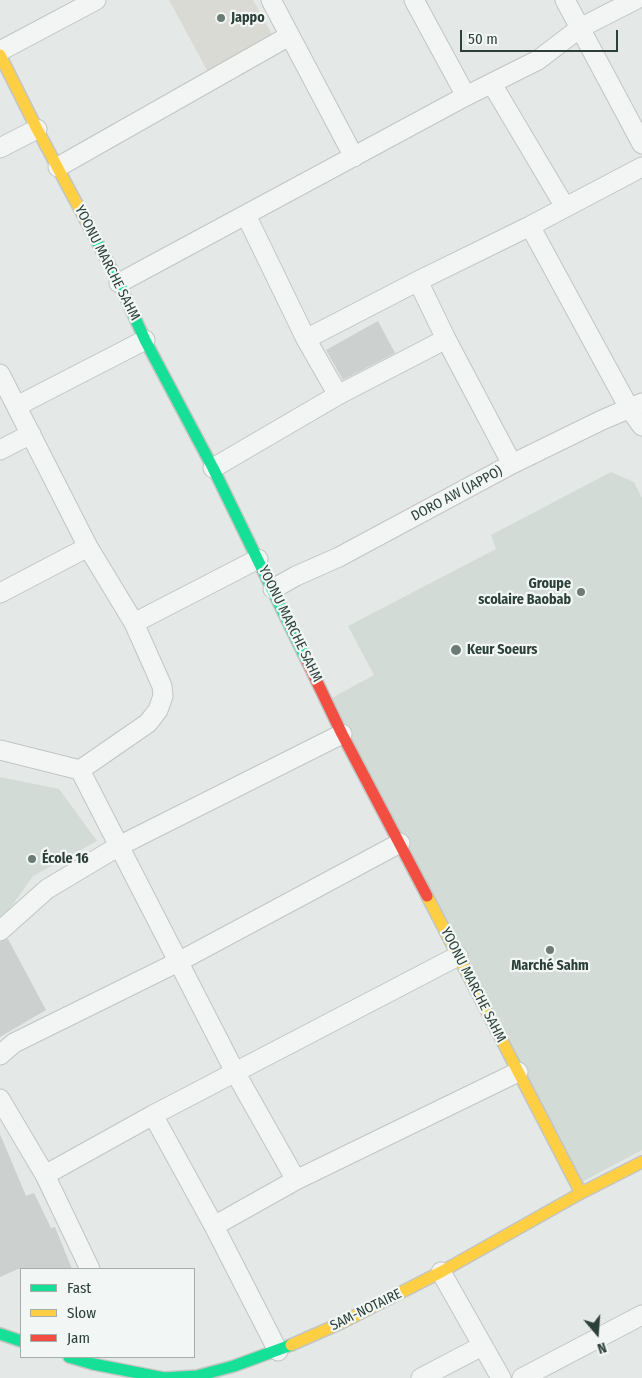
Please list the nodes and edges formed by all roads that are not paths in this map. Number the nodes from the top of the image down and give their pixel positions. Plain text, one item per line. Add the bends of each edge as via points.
1 (96, 0) edge
2 (271, 0) edge
3 (414, 0) edge
4 (565, 0) edge
5 (635, 0) edge
6 (580, 28) junction
7 (289, 36) junction
8 (0, 53) edge
9 (492, 84) junction
10 (466, 96) junction
11 (37, 129) junction
12 (640, 136) edge
13 (0, 148) edge
14 (354, 157) junction
15 (642, 167) edge
16 (58, 168) junction
17 (565, 208) junction
18 (246, 215) junction
19 (530, 226) junction
20 (418, 281) junction
21 (119, 283) junction
22 (306, 339) junction
23 (446, 339) junction
24 (146, 340) junction
25 (0, 374) edge
26 (338, 395) junction
27 (17, 406) junction
28 (636, 406) edge
29 (642, 426) edge
30 (31, 434) junction
31 (0, 450) edge
32 (512, 464) junction
33 (213, 468) junction
34 (88, 547) junction
35 (258, 559) junction
36 (274, 589) junction
37 (0, 592) edge
38 (134, 623) junction
39 (342, 734) junction
40 (0, 750) edge
41 (80, 770) junction
42 (400, 843) junction
43 (119, 846) junction
44 (0, 931) edge
45 (458, 956) junction
46 (178, 962) junction
47 (0, 1055) edge
48 (235, 1072) junction
49 (518, 1072) junction
50 (0, 1099) edge
51 (153, 1115) junction
52 (641, 1164) edge
53 (45, 1176) junction
54 (296, 1180) junction
55 (581, 1193) junction
56 (214, 1226) junction
57 (90, 1268) edge
58 (441, 1272) junction
59 (642, 1315) edge
60 (0, 1334) edge
61 (20, 1341) edge
62 (482, 1346) junction
63 (278, 1351) junction
64 (70, 1358) edge
65 (132, 1358) edge
66 (90, 1371) edge
67 (140, 1374) junction
68 (421, 1378) edge
69 (501, 1378) edge
70 (522, 1378) edge

1 - 8 street
2 - 7 street
3 - 10 street
4 - 6 street
5 - 6 street
6 - 9 street via 538,60
6 - 12 street
7 - 14 street
7 - 16 street
8 - 11 street, YOONU MARCHE SAHM
9 - 10 street
9 - 17 street
10 - 14 street
11 - 13 street
11 - 16 street, YOONU MARCHE SAHM
14 - 18 street
15 - 17 street
16 - 21 street, YOONU MARCHE SAHM
17 - 19 street
18 - 21 street
18 - 22 street
19 - 20 street
19 - 28 street
20 - 22 street
20 - 23 street
21 - 24 street, YOONU MARCHE SAHM
22 - 26 street
23 - 26 street
23 - 32 street
24 - 27 street
24 - 33 street, YOONU MARCHE SAHM
25 - 27 street
26 - 33 street
27 - 30 street
28 - 29 street
28 - 32 street, DORO AW (JAPPO)
30 - 31 street
30 - 34 street
32 - 36 street, DORO AW (JAPPO)
33 - 35 street, YOONU MARCHE SAHM
34 - 37 street
34 - 38 street
35 - 36 street, YOONU MARCHE SAHM
35 - 38 street
36 - 39 street, YOONU MARCHE SAHM
38 - 41 street via 162,686 162,703 148,723
39 - 42 street, YOONU MARCHE SAHM
39 - 43 street
40 - 41 street
41 - 43 street
42 - 45 street, YOONU MARCHE SAHM
42 - 46 street
43 - 44 street via 47,889
43 - 46 street
45 - 48 street
45 - 49 street, YOONU MARCHE SAHM
46 - 47 street via 14,1043
46 - 48 street
48 - 51 street
48 - 54 street
49 - 54 street
49 - 55 street, YOONU MARCHE SAHM
50 - 53 street
51 - 53 street
51 - 56 street
52 - 55 street, SAM-NOTAIRE
53 - 57 street
54 - 56 street
55 - 58 street, SAM-NOTAIRE
56 - 63 street
58 - 62 street
58 - 63 street, SAM-NOTAIRE
59 - 70 street
60 - 61 street
62 - 68 street
62 - 69 street
63 - 67 street, SAM-NOTAIRE via 197,1376 164,1378
64 - 66 street, SAM-NOTAIRE
65 - 67 street
66 - 67 street, SAM-NOTAIRE

